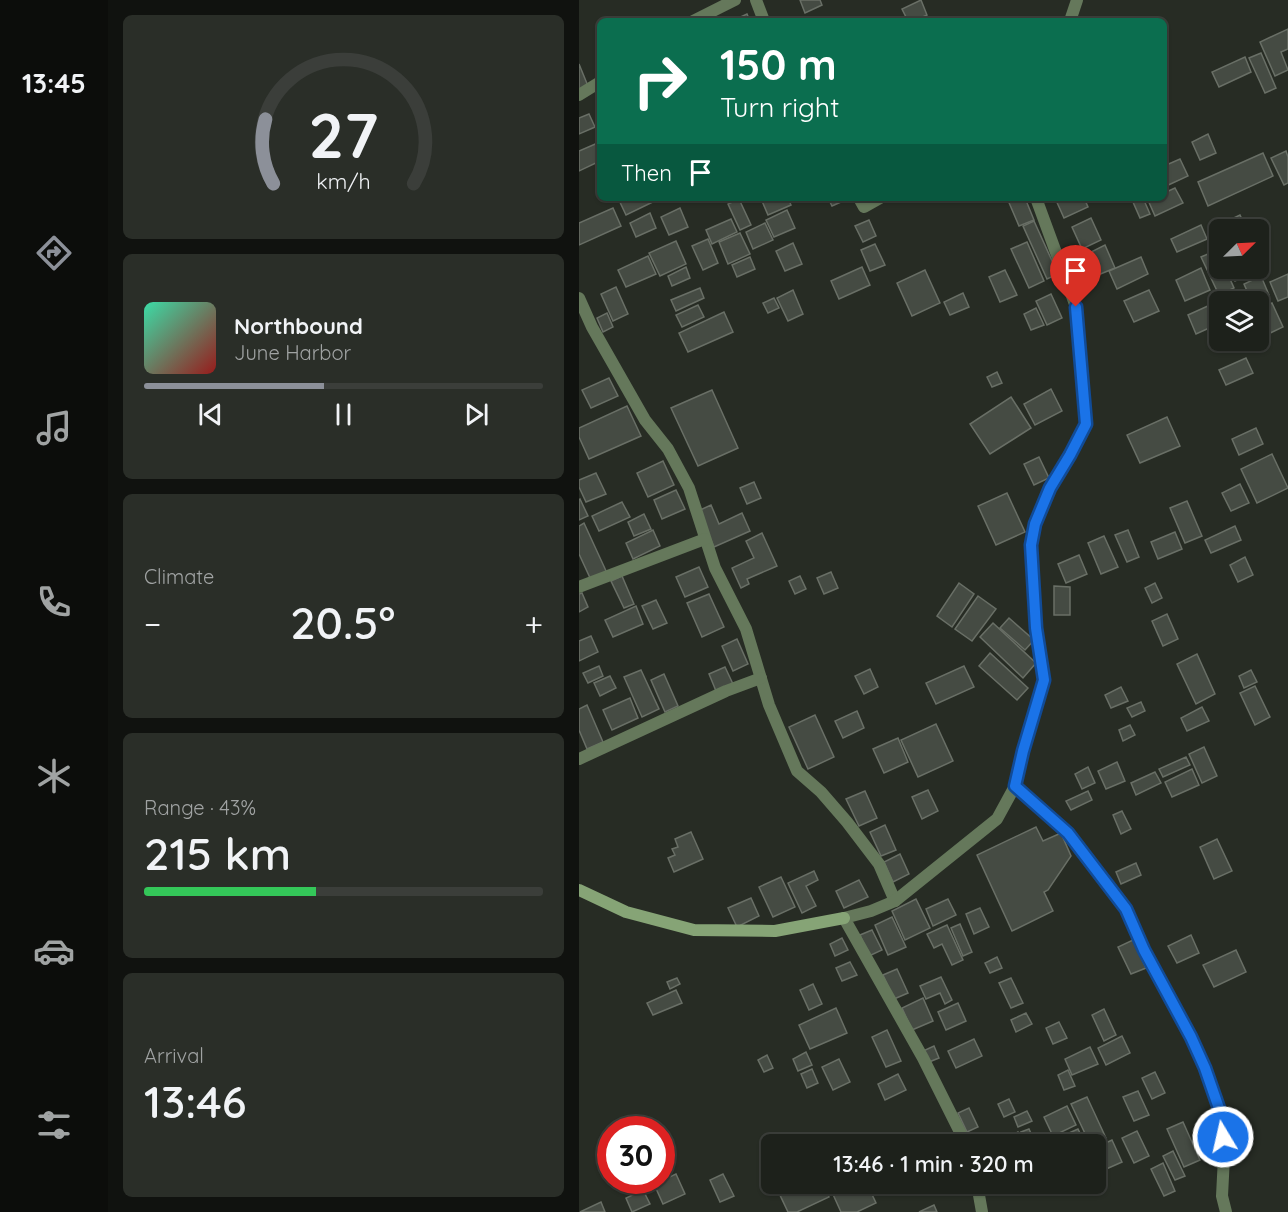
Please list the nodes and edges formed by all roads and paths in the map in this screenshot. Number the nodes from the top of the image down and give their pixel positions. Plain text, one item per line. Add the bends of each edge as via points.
1 (735, 0) edge
2 (756, 0) edge
3 (1077, 0) edge
4 (699, 18) edge
5 (763, 18) edge
6 (1071, 18) edge
7 (597, 84) edge
8 (579, 95) edge
9 (860, 201) edge
10 (875, 201) edge
11 (1037, 201) edge
12 (579, 298) edge
13 (705, 539) junction
14 (579, 587) edge
15 (761, 678) junction
16 (579, 759) edge
17 (1015, 786) junction
18 (579, 890) edge
19 (895, 900) junction
20 (844, 918) junction
21 (961, 1134) edge
22 (979, 1194) edge
23 (982, 1212) edge
24 (1226, 1212) edge

1 - 4 street
2 - 5 street
3 - 6 street
7 - 8 street
9 - 10 street via 864,207
11 - 17 street via 1076,307 1086,424 1035,524 1031,545 1044,680
12 - 13 street via 645,420 679,468
13 - 14 street
13 - 15 street via 746,629
15 - 16 street
15 - 19 street via 797,771 821,792 879,864
17 - 19 street via 997,819
17 - 24 street via 1068,833 1126,909 1191,1037 1222,1117 1222,1196
18 - 20 street via 626,912 694,930 775,931
19 - 20 street
20 - 21 street
22 - 23 street

